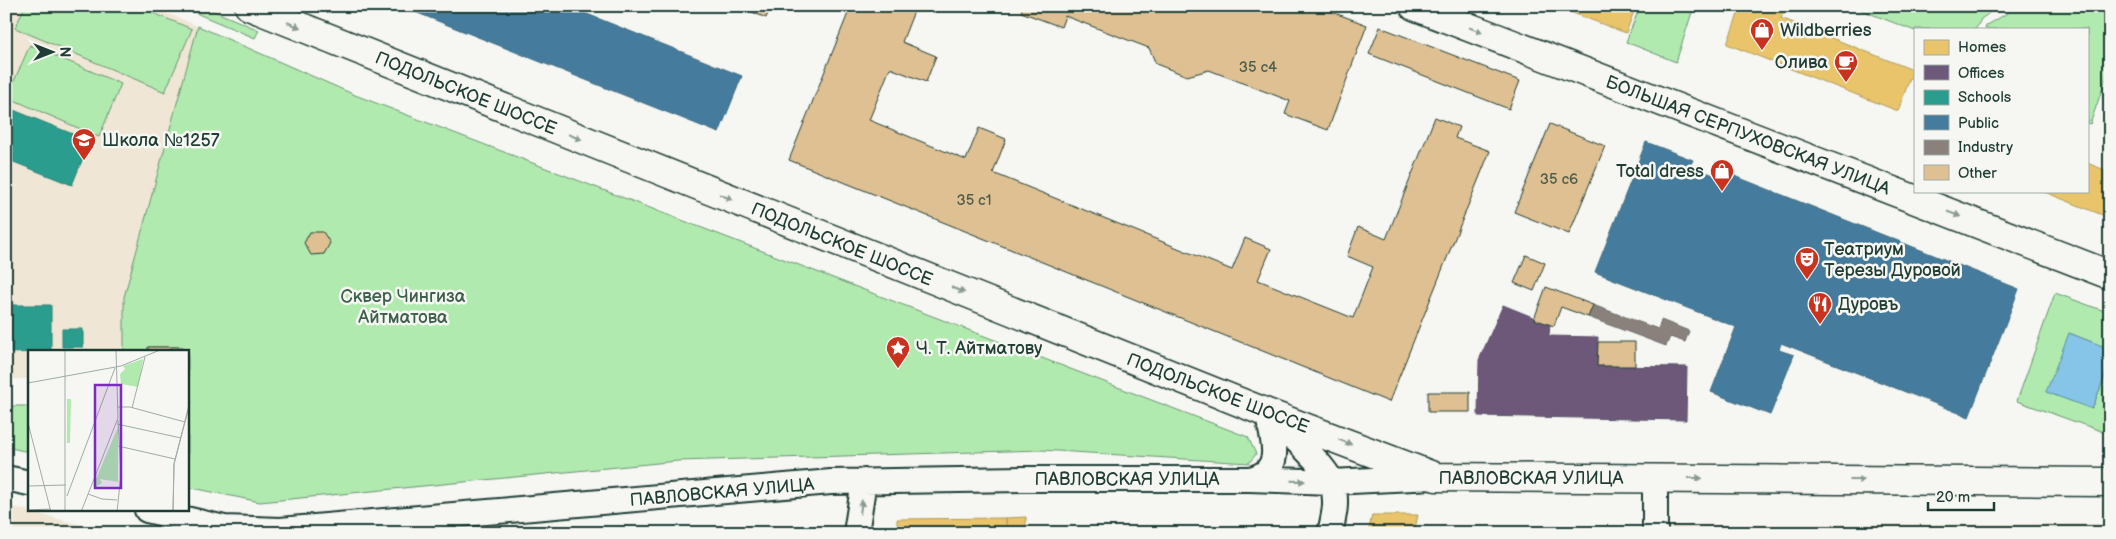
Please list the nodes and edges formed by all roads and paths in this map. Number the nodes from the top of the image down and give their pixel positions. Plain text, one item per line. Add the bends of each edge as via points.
1 (249, 6) edge
2 (1414, 6) edge
3 (2110, 275) edge
4 (1267, 413) junction
5 (1436, 477) junction
6 (6, 478) edge
7 (1655, 478) junction
8 (1249, 479) junction
9 (864, 481) junction
10 (1331, 482) junction
11 (2110, 482) edge
12 (28, 484) edge
13 (156, 512) edge
14 (856, 533) edge
15 (1330, 533) edge
16 (1655, 533) edge

1 -> 4 main road, ПОДОЛЬСКОЕ ШОССЕ
2 -> 3 main road, БОЛЬШАЯ СЕРПУХОВСКАЯ УЛИЦА
4 -> 5 main road, ПОДОЛЬСКОЕ ШОССЕ
4 - 8 street via 1274,458 1265,474
4 - 10 street via 1318,464
5 - 7 main road, ПАВЛОВСКАЯ УЛИЦА
5 - 10 street, ПАВЛОВСКАЯ УЛИЦА
6 - 12 street
7 -> 11 main road, ПАВЛОВСКАЯ УЛИЦА
7 - 16 street
8 - 9 street, ПАВЛОВСКАЯ УЛИЦА
8 -> 10 street, ПАВЛОВСКАЯ УЛИЦА
9 - 13 street, ПАВЛОВСКАЯ УЛИЦА via 280,530 224,528
14 -> 9 street
10 - 15 street via 1336,508

